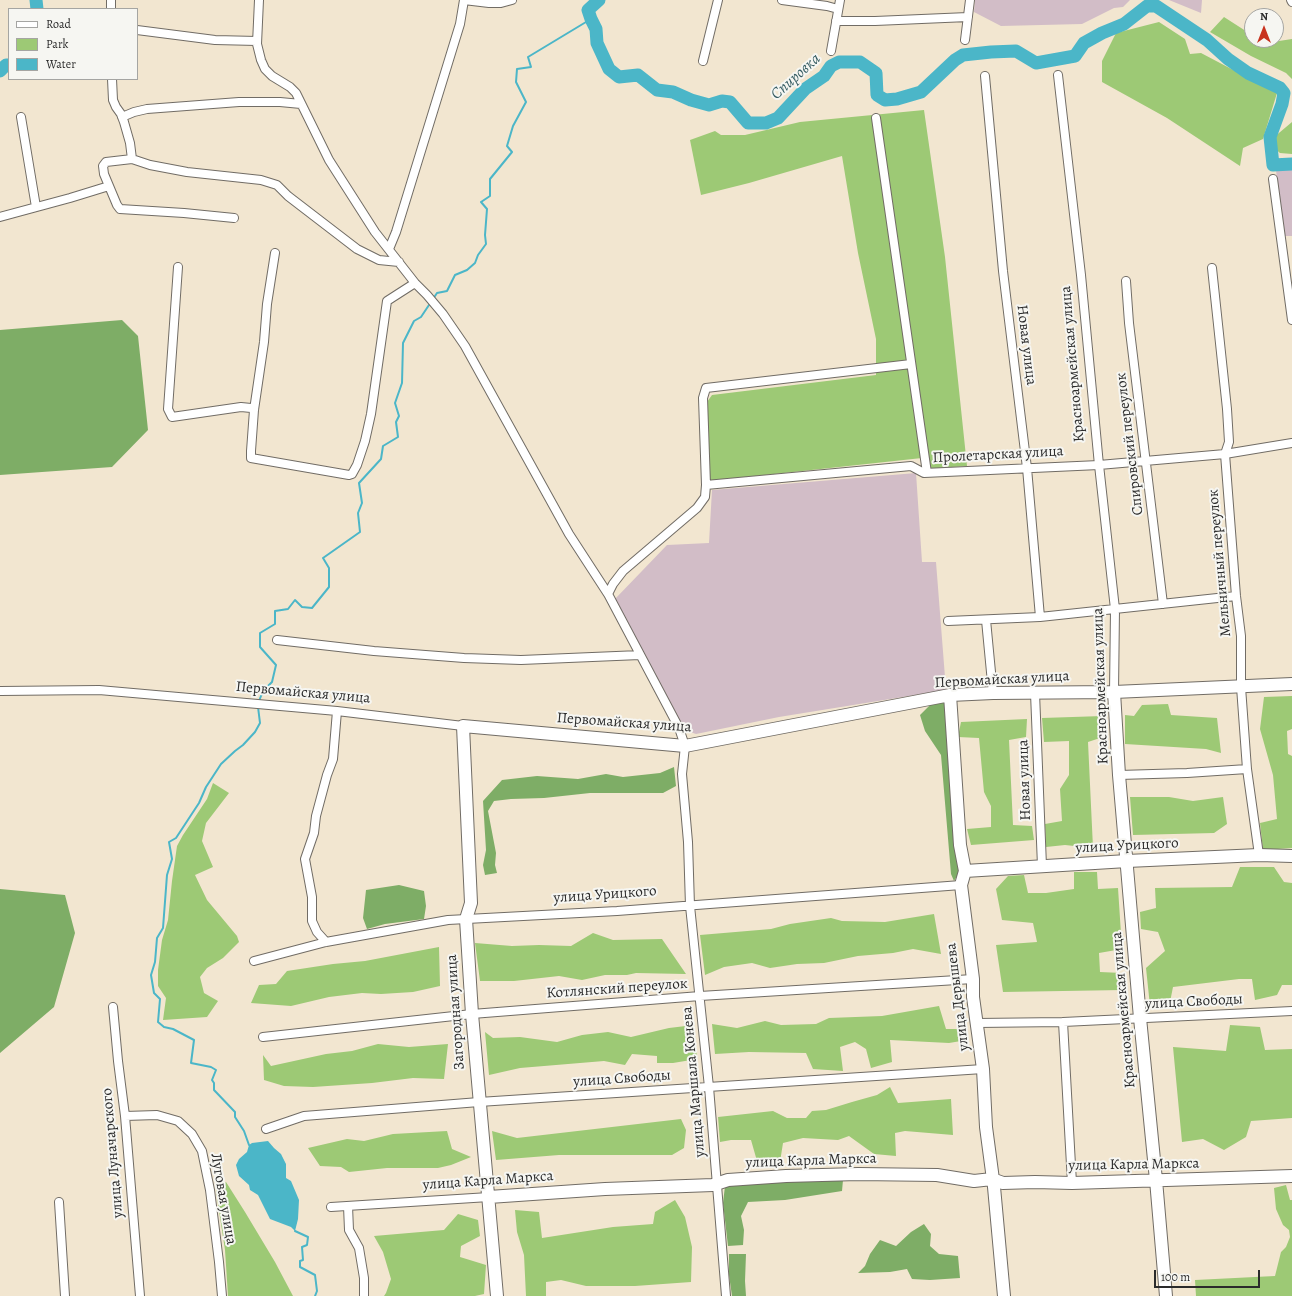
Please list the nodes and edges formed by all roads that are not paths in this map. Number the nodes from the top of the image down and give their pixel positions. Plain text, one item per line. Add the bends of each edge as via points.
1 (259, 0) edge
2 (464, 0) edge
3 (512, 0) edge
4 (718, 0) edge
5 (782, 0) edge
6 (840, 0) edge
7 (970, 0) edge
8 (838, 9) junction
9 (968, 16) junction
10 (836, 22) junction
11 (138, 30) edge
12 (257, 40) junction
13 (965, 40) dead end
14 (831, 52) dead end
15 (703, 61) dead end
16 (1058, 75) dead end
17 (985, 76) dead end
18 (112, 80) edge
19 (301, 104) junction
20 (21, 117) dead end
21 (122, 117) junction
22 (876, 118) dead end
23 (132, 159) junction
24 (1273, 180) dead end
25 (109, 186) junction
26 (36, 207) junction
27 (0, 217) edge
28 (234, 218) dead end
29 (389, 249) junction
30 (275, 253) dead end
31 (399, 262) junction
32 (178, 267) dead end
33 (1212, 268) dead end
34 (1126, 281) dead end
35 (415, 282) junction
36 (1292, 320) edge
37 (912, 364) junction
38 (254, 410) junction
39 (1292, 443) edge
40 (1226, 454) junction
41 (1146, 461) junction
42 (1099, 465) junction
43 (1028, 468) junction
44 (927, 473) junction
45 (706, 486) junction
46 (608, 594) junction
47 (1236, 596) junction
48 (1163, 604) junction
49 (1115, 609) junction
50 (1040, 617) junction
51 (986, 620) junction
52 (948, 621) dead end
53 (277, 640) dead end
54 (640, 654) junction
55 (1292, 684) edge
56 (1241, 687) junction
57 (0, 691) edge
58 (1114, 692) junction
59 (993, 693) junction
60 (1035, 693) junction
61 (950, 695) junction
62 (337, 711) junction
63 (463, 726) junction
64 (685, 746) junction
65 (1248, 769) junction
66 (1120, 775) junction
67 (1259, 856) junction
68 (1292, 856) edge
69 (1127, 861) junction
70 (1042, 866) junction
71 (964, 871) junction
72 (961, 885) junction
73 (690, 906) junction
74 (466, 919) junction
75 (326, 942) junction
76 (254, 961) dead end
77 (973, 979) junction
78 (700, 996) junction
79 (113, 1007) dead end
80 (1292, 1012) edge
81 (472, 1014) junction
82 (1140, 1018) junction
83 (1063, 1022) junction
84 (977, 1023) junction
85 (263, 1037) dead end
86 (983, 1069) junction
87 (710, 1087) junction
88 (479, 1102) junction
89 (125, 1116) junction
90 (266, 1129) dead end
91 (1292, 1176) edge
92 (992, 1179) junction
93 (1156, 1180) junction
94 (717, 1183) junction
95 (1072, 1183) junction
96 (488, 1197) junction
97 (59, 1202) dead end
98 (348, 1206) junction
99 (331, 1207) dead end
100 (65, 1296) edge
101 (140, 1296) edge
102 (222, 1296) edge
103 (364, 1296) edge
104 (497, 1296) edge
105 (726, 1296) edge
106 (1004, 1296) edge
107 (1166, 1296) edge

1 - 12 street
2 - 3 street via 489,4
2 - 29 street via 460,24
4 - 15 street
5 - 8 street
6 - 8 street
7 - 9 street
8 - 10 street
9 - 10 street
9 - 13 street
10 - 14 street
11 - 12 street via 215,40
12 - 19 street via 265,69 290,87
16 - 42 street, Красноармейская улица
17 - 43 street, Новая улица via 1002,271
18 - 21 street via 113,100
19 - 21 street via 239,102 147,110
19 - 29 street via 329,160 375,232
20 - 26 street
21 - 23 street
22 - 37 street
23 - 25 street via 106,162 103,166
23 - 31 street via 187,172 261,180 277,185 357,249 379,260
24 - 36 street
25 - 26 street
25 - 28 street via 120,209
26 - 27 street
29 - 31 street
30 - 38 street
31 - 35 street
32 - 38 street via 168,409 172,417 242,407
33 - 40 street, Мельничный переулок via 1227,409 1229,442
34 - 41 street, Спировский переулок
35 - 38 street via 387,301 371,414 363,447 352,474 251,458
35 - 46 street via 443,314 465,346 569,534
37 - 44 street
37 - 45 street via 706,388 703,398
39 - 40 street, Пролетарская улица
40 - 41 street, Пролетарская улица
40 - 47 street, Мельничный переулок
41 - 42 street, Пролетарская улица
41 - 48 street, Спировский переулок
42 - 43 street, Пролетарская улица
42 - 49 street, Красноармейская улица
43 - 44 street, Пролетарская улица
43 - 50 street, Новая улица
44 - 45 street, Пролетарская улица via 911,466
45 - 46 street via 705,498 697,508 623,571
46 - 54 street
47 - 48 street
47 - 56 street, Мельничный переулок via 1241,636
48 - 49 street
49 - 50 street
49 - 58 street, Красноармейская улица
50 - 51 street
51 - 52 street
51 - 59 street
53 - 54 street via 464,658 521,660
54 - 64 street via 679,728
55 - 56 street, Первомайская улица
56 - 58 street, Первомайская улица
56 - 65 street, Мельничный переулок
57 - 62 street, Первомайская улица via 99,690
58 - 60 street, Первомайская улица
58 - 66 street, Красноармейская улица
59 - 60 street, Первомайская улица
59 - 61 street, Первомайская улица
60 - 70 street, Новая улица
61 - 64 street, Первомайская улица
61 - 71 street, улица Дерышева
62 - 63 street, Первомайская улица
62 - 75 street via 333,759 305,859 312,897 312,921
63 - 64 street, Первомайская улица
63 - 74 street, Загородная улица via 470,903
64 - 73 street, улица Маршала Конева via 682,774
65 - 66 street
65 - 67 street, Мельничный переулок
66 - 69 street, Красноармейская улица
67 - 68 street, улица Урицкого
67 - 69 street, улица Урицкого
69 - 70 street, улица Урицкого
69 - 82 street, Красноармейская улица
70 - 71 street, улица Урицкого
71 - 72 street, улица Дерышева
72 - 73 street, улица Урицкого
72 - 77 street, улица Дерышева
73 - 74 street, улица Урицкого
73 - 78 street, улица Маршала Конева
74 - 75 street, улица Урицкого
74 - 81 street, Загородная улица
75 - 76 street, улица Урицкого
77 - 78 street, Котлянский переулок
77 - 84 street, улица Дерышева
78 - 81 street, Котлянский переулок
78 - 87 street, улица Маршала Конева
79 - 89 street, улица Луначарского
80 - 82 street, улица Свободы
81 - 85 street, Котлянский переулок
81 - 88 street, Загородная улица
82 - 83 street, улица Свободы
82 - 93 street, Красноармейская улица
83 - 84 street, улица Свободы
83 - 95 street
84 - 86 street, улица Дерышева
86 - 87 street, улица Свободы
86 - 92 street, улица Дерышева
87 - 88 street, улица Свободы
87 - 94 street, улица Маршала Конева
88 - 90 street, улица Свободы via 304,1116
88 - 96 street, Загородная улица
89 - 101 street, улица Луначарского
89 - 102 street, Луговая улица via 157,1115 178,1121 199,1145 210,1190
91 - 93 street, улица Карла Маркса
92 - 94 street, улица Карла Маркса via 974,1181 937,1175 858,1174 786,1176
92 - 95 street, улица Карла Маркса via 1003,1183
92 - 106 street, улица Дерышева
93 - 95 street, улица Карла Маркса
93 - 107 street, Красноармейская улица
94 - 96 street, улица Карла Маркса
94 - 105 street, улица Маршала Конева
96 - 98 street, улица Карла Маркса
96 - 104 street, Загородная улица
97 - 100 street
98 - 99 street, улица Карла Маркса
98 - 103 street via 349,1230 359,1248

